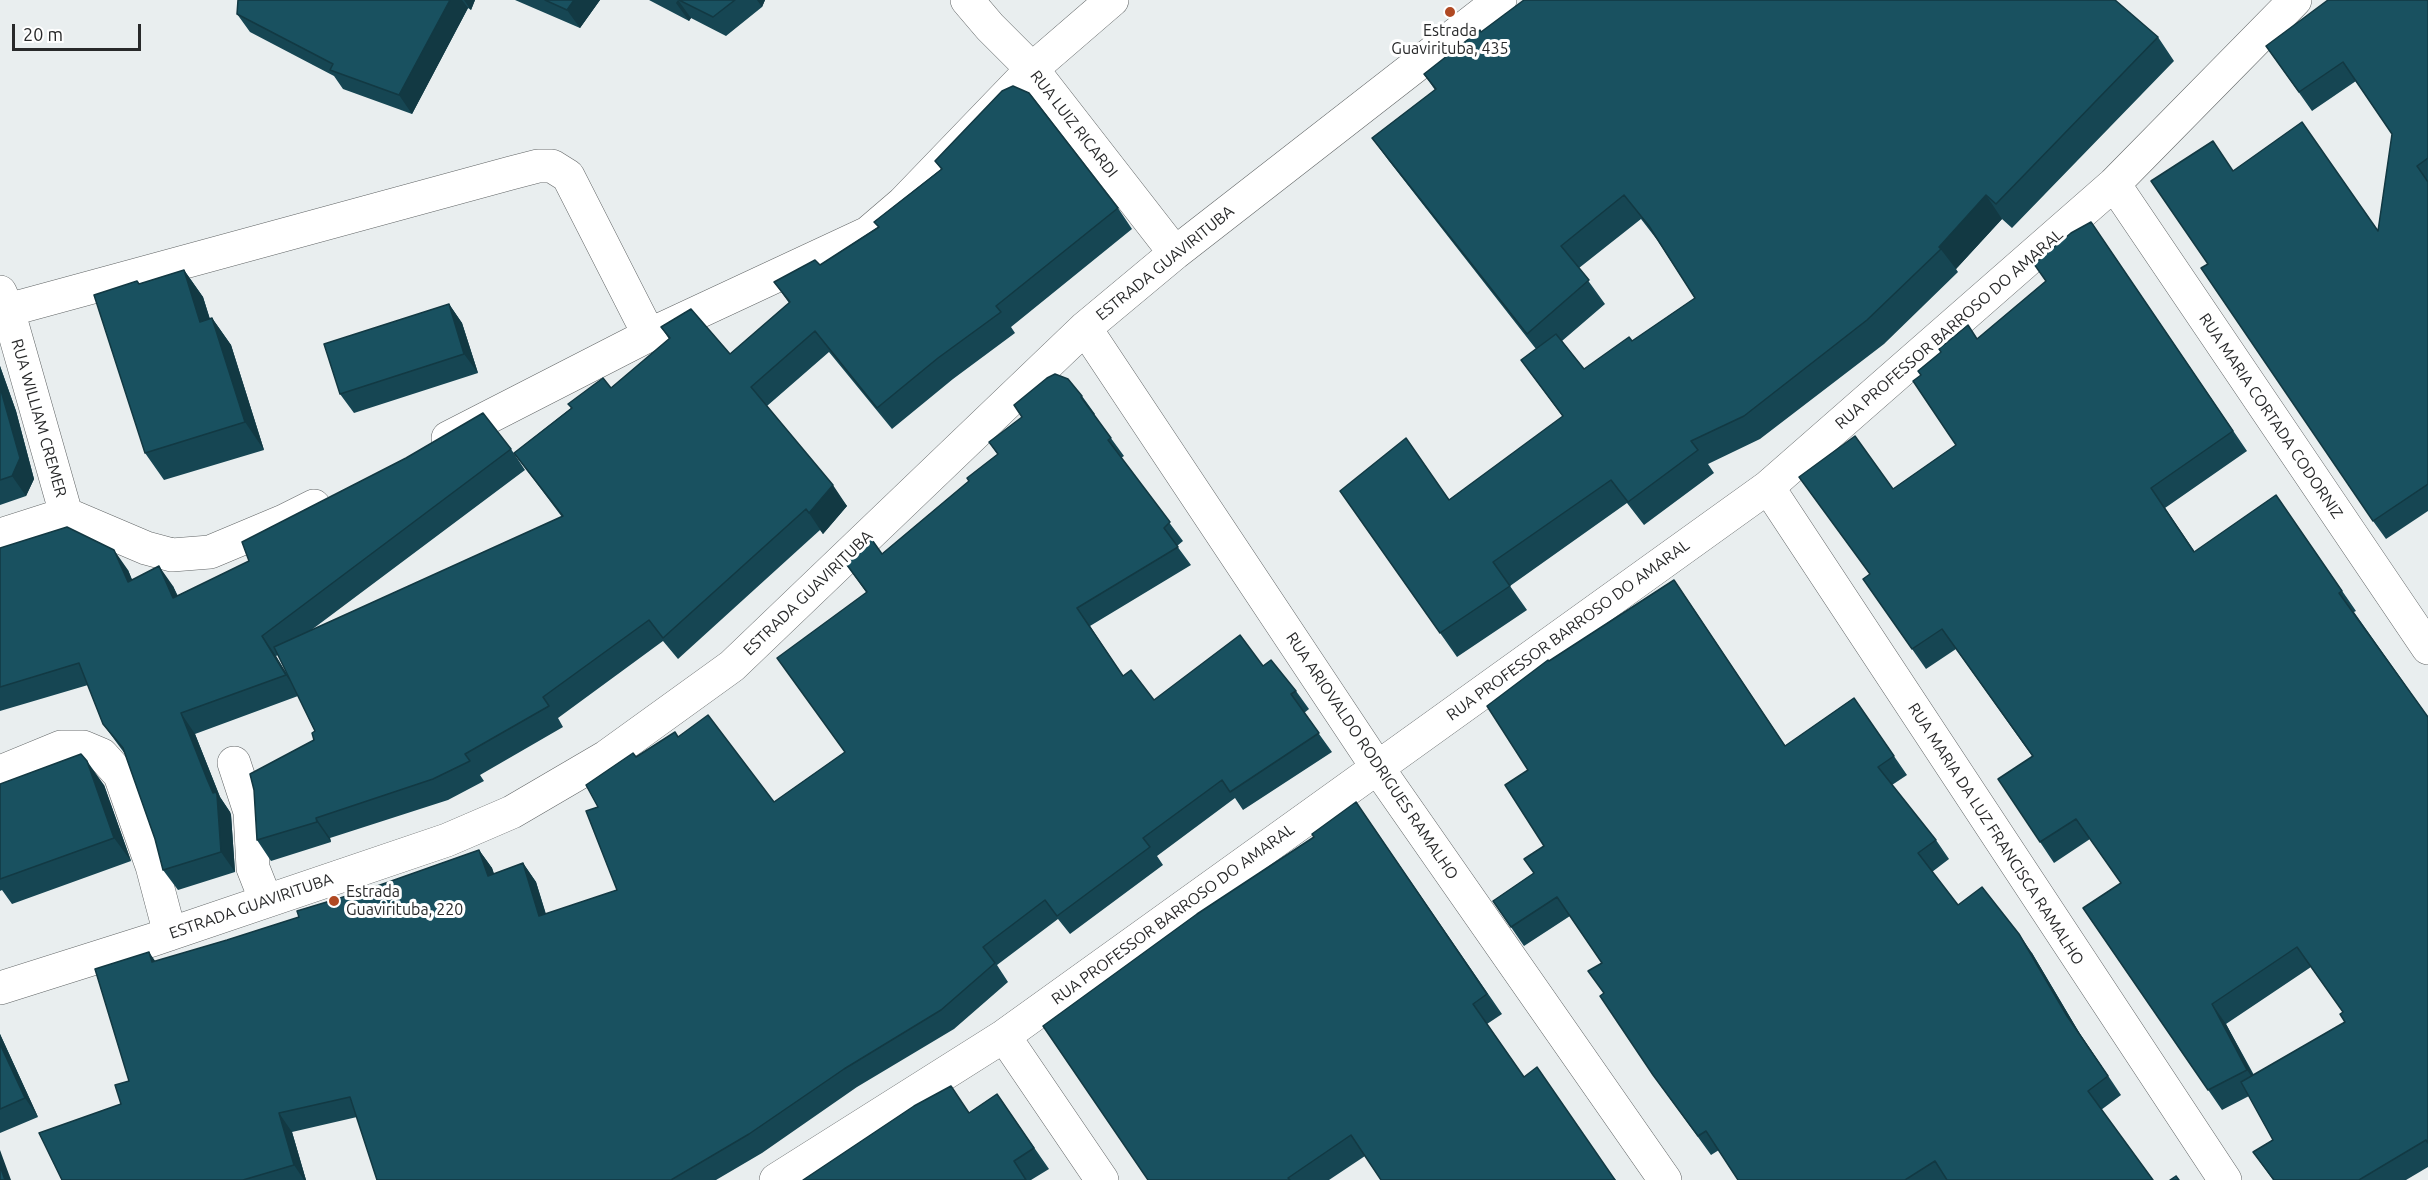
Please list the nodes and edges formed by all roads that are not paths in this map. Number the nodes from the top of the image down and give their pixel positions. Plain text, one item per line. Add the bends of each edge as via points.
1 (967, 0) edge
2 (1112, 0) edge
3 (1500, 0) edge
4 (2295, 0) edge
5 (1032, 69) junction
6 (2114, 184) junction
7 (1175, 253) junction
8 (4, 301) edge
9 (1085, 328) junction
10 (649, 335) junction
11 (420, 452) edge
12 (1768, 487) junction
13 (336, 495) edge
14 (66, 514) junction
15 (0, 535) edge
16 (2428, 648) edge
17 (234, 763) dead end
18 (1377, 767) junction
19 (0, 772) edge
20 (266, 901) junction
21 (170, 934) junction
22 (0, 988) edge
23 (1004, 1036) junction
24 (776, 1180) edge
25 (1102, 1180) edge
26 (1665, 1180) edge
27 (2225, 1180) edge

1 - 5 street, RUA LUIZ RICARDI
2 - 5 street
3 - 7 street, ESTRADA GUAVIRITUBA
4 - 6 street, RUA PROFESSOR BARROSO DO AMARAL
5 - 7 street, RUA LUIZ RICARDI
5 - 10 street via 903,203 868,233
6 - 12 street, RUA PROFESSOR BARROSO DO AMARAL
6 - 16 street, RUA MARIA CORTADA CODORNIZ
7 - 9 street, ESTRADA GUAVIRITUBA
8 - 10 street via 538,166 552,166 568,176
8 - 14 street, RUA WILLIAM CREMER
9 - 18 street, RUA ARIOVALDO RODRIGUES RAMALHO
9 - 20 street, ESTRADA GUAVIRITUBA via 732,666 606,757 512,812 447,840
10 - 11 street
12 - 18 street, RUA PROFESSOR BARROSO DO AMARAL
12 - 27 street, RUA MARIA DA LUZ FRANCISCA RAMALHO
13 - 14 street via 210,552 172,555
14 - 15 street, RUA WILLIAM CREMER
17 - 20 street via 250,812 253,868
18 - 23 street, RUA PROFESSOR BARROSO DO AMARAL
18 - 26 street, RUA ARIOVALDO RODRIGUES RAMALHO
19 - 21 street via 61,747 83,747 102,755 120,775 152,866
20 - 21 street, ESTRADA GUAVIRITUBA
21 - 22 street, ESTRADA GUAVIRITUBA
23 - 24 street, RUA PROFESSOR BARROSO DO AMARAL
23 - 25 street

